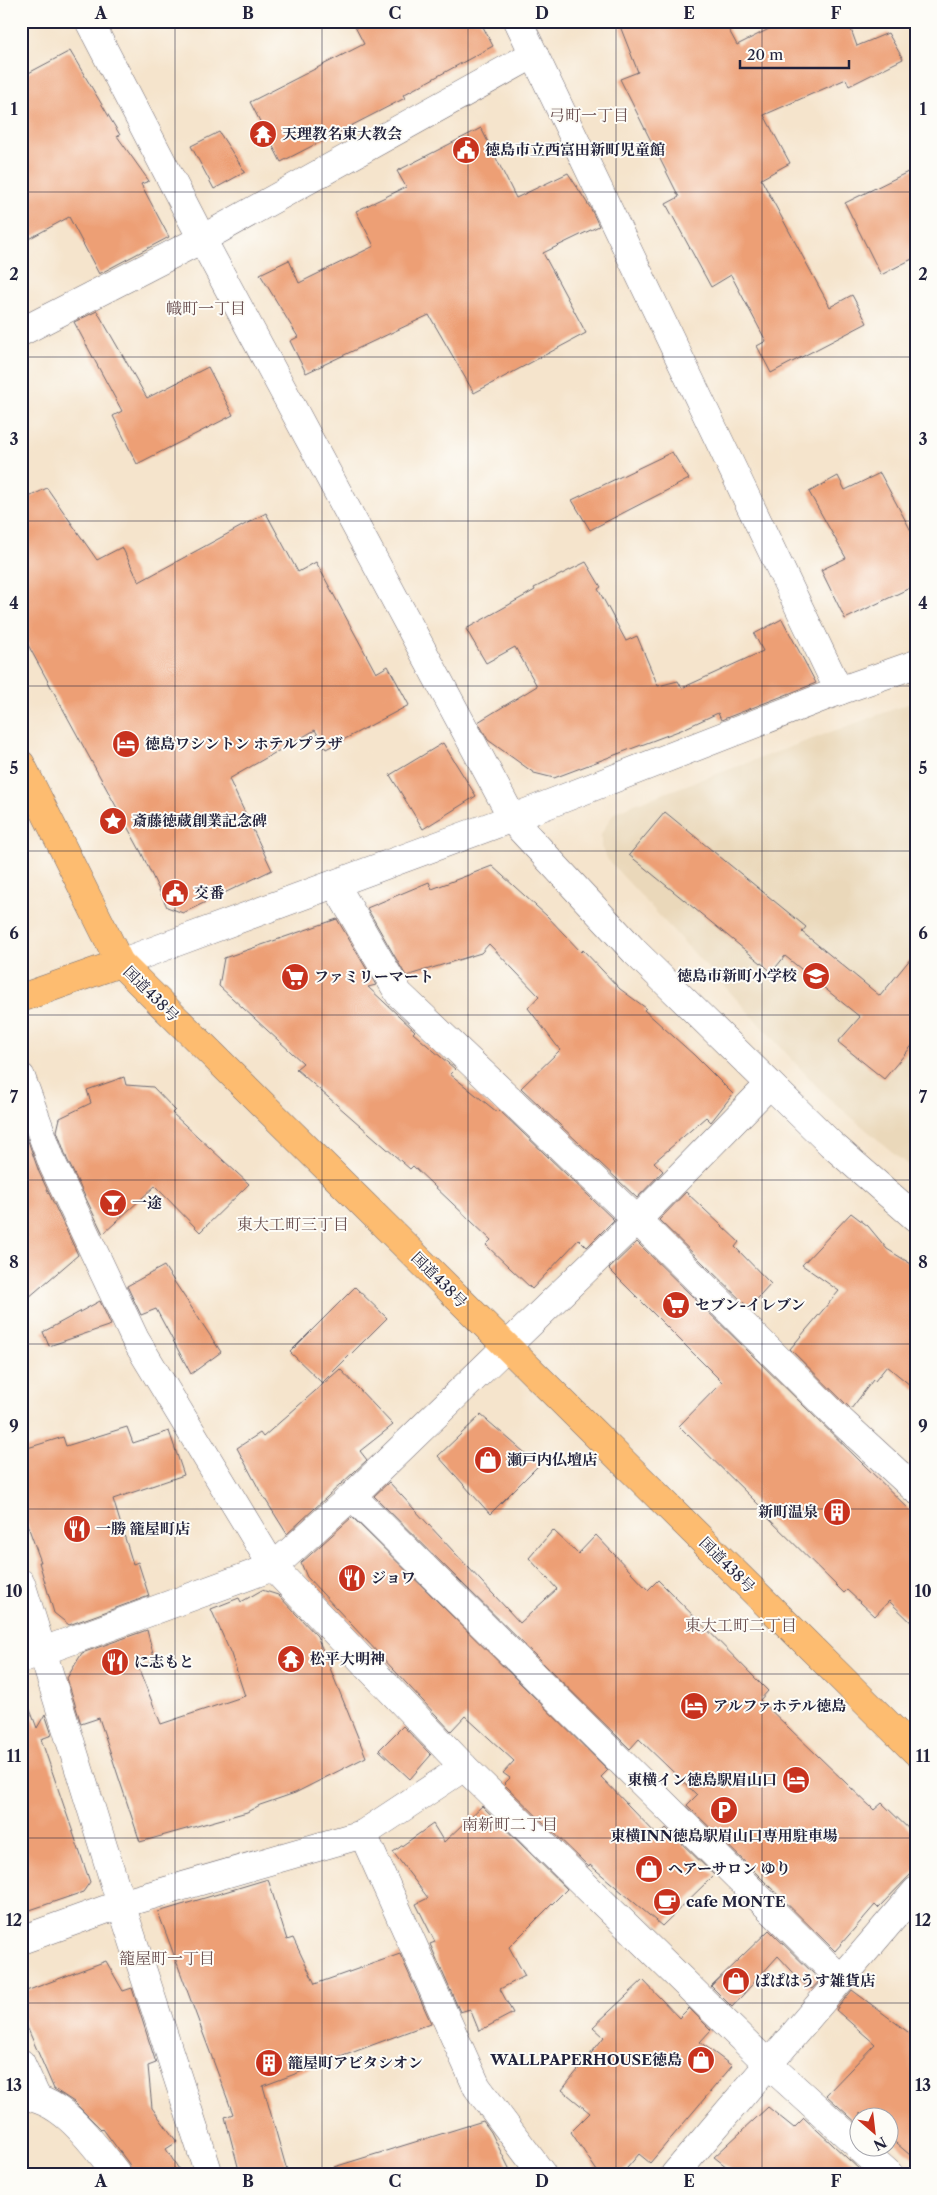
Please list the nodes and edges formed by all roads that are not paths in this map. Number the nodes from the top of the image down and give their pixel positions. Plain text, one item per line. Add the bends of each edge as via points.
1 (90, 21) edge
2 (518, 21) edge
3 (534, 54) junction
4 (202, 240) junction
5 (21, 332) edge
6 (916, 664) edge
7 (839, 691) junction
8 (21, 764) edge
9 (513, 818) junction
10 (335, 884) junction
11 (120, 962) junction
12 (21, 998) edge
13 (21, 1078) edge
14 (769, 1085) junction
15 (916, 1218) edge
16 (637, 1220) junction
17 (506, 1347) junction
18 (916, 1490) edge
19 (352, 1496) junction
20 (273, 1567) junction
21 (21, 1583) edge
22 (32, 1655) edge
23 (916, 1752) edge
24 (464, 1767) junction
25 (363, 1834) junction
26 (916, 1891) edge
27 (121, 1904) junction
28 (21, 1940) edge
29 (840, 1979) junction
30 (21, 2063) edge
31 (768, 2064) junction
32 (28, 2096) edge
33 (850, 2138) edge
34 (872, 2158) edge
35 (205, 2172) edge
36 (117, 2174) edge
37 (542, 2174) edge
38 (675, 2174) edge
39 (889, 2174) edge

1 - 4 street
2 - 3 street
3 - 4 street
3 - 7 street
4 - 5 street
4 - 9 street
6 - 7 street
7 - 9 street
8 - 11 main road, 国道438号
9 - 10 street
9 - 14 street via 635,952
10 - 11 street
10 - 16 street via 400,994
11 - 12 main road
11 - 17 main road, 国道438号
13 - 20 street via 53,1165 135,1339
14 - 15 street
14 - 16 street
16 - 17 street
16 - 18 street via 839,1419
17 - 19 street
17 - 23 main road, 国道438号
19 - 20 street
19 - 29 street
20 - 22 street
20 - 24 street
21 - 22 street
22 - 27 street
24 - 25 street
24 - 31 street
25 - 27 street
25 - 37 street via 477,2087
26 - 29 street
27 - 28 street
27 - 35 street
29 - 31 street
30 - 32 street
31 - 33 street
31 - 38 street
32 - 36 street via 75,2122
34 - 39 street

